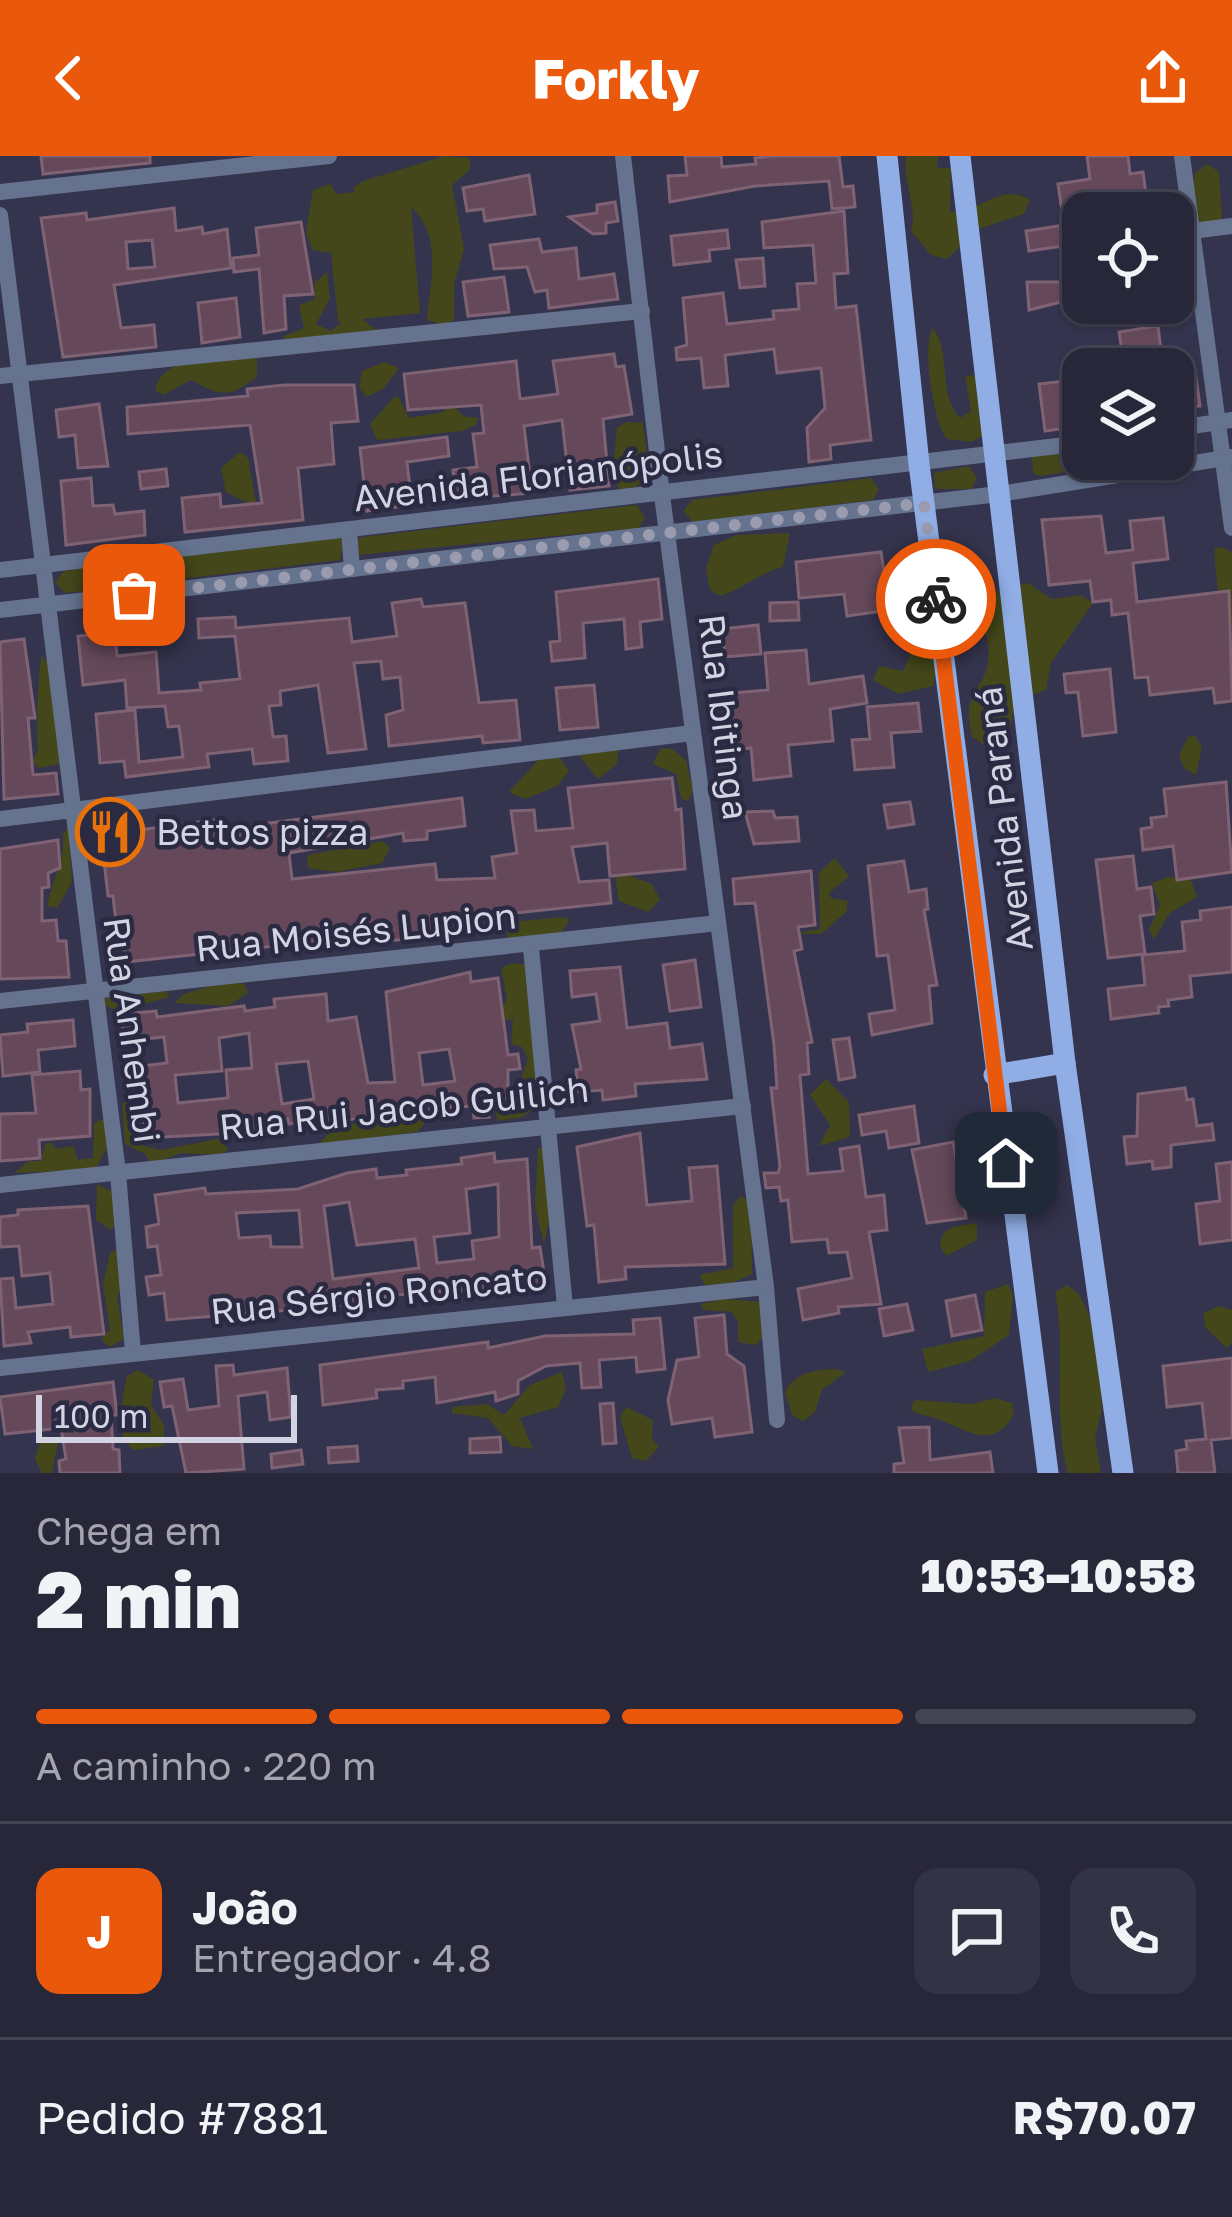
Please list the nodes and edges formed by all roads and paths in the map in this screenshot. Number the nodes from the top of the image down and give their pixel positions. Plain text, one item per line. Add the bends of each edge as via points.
1 (329, 156) edge
2 (623, 156) edge
3 (887, 156) edge
4 (960, 156) edge
5 (1183, 156) edge
6 (0, 192) edge
7 (1187, 192) edge
8 (0, 215) edge
9 (1232, 226) edge
10 (1194, 231) edge
11 (1194, 243) edge
12 (642, 311) junction
13 (9, 375) edge
14 (1224, 422) edge
15 (1194, 426) edge
16 (1062, 445) edge
17 (996, 455) junction
18 (1227, 458) edge
19 (919, 464) junction
20 (999, 494) junction
21 (662, 495) junction
22 (924, 503) junction
23 (1232, 527) edge
24 (349, 531) junction
25 (667, 532) junction
26 (42, 566) junction
27 (352, 569) junction
28 (0, 570) edge
29 (46, 605) junction
30 (0, 610) edge
31 (692, 733) junction
32 (70, 811) junction
33 (0, 819) edge
34 (718, 923) junction
35 (531, 948) junction
36 (93, 991) junction
37 (0, 1001) edge
38 (1065, 1063) junction
39 (994, 1075) junction
40 (743, 1106) junction
41 (550, 1124) junction
42 (118, 1173) junction
43 (0, 1185) edge
44 (766, 1287) junction
45 (566, 1307) junction
46 (133, 1353) junction
47 (0, 1368) edge
48 (777, 1420) dead end
49 (1048, 1473) edge
50 (1123, 1473) edge

1 - 6 street
2 - 12 street, Rua Ibitinga
3 - 19 main road, Avenida Paraná
4 - 17 main road, Avenida Paraná
5 - 7 street
8 - 13 street, Rua Anhembi
9 - 10 street
11 - 14 street
12 - 13 street
12 - 21 street, Rua Ibitinga
13 - 26 street, Rua Anhembi
14 - 15 street
14 - 18 street
16 - 17 street, Avenida Florianópolis
17 - 19 street, Avenida Florianópolis
17 - 20 main road, Avenida Paraná
18 - 20 street, Avenida Florianópolis
18 - 23 street
19 - 21 street, Avenida Florianópolis
19 - 22 main road, Avenida Paraná
20 - 22 street, Avenida Florianópolis
20 - 38 main road, Avenida Paraná
21 - 24 street, Avenida Florianópolis
21 - 25 street, Rua Ibitinga
22 - 25 street, Avenida Florianópolis
22 - 39 main road, Avenida Paraná
24 - 26 street, Avenida Florianópolis
24 - 27 street
25 - 27 street, Avenida Florianópolis
25 - 31 street, Rua Ibitinga
26 - 28 street, Avenida Florianópolis
26 - 29 street, Rua Anhembi
27 - 29 street, Avenida Florianópolis
29 - 30 street, Avenida Florianópolis
29 - 32 street, Rua Anhembi
31 - 32 street
31 - 34 street, Rua Ibitinga
32 - 33 street
32 - 36 street, Rua Anhembi
34 - 35 street, Rua Moisés Lupion
34 - 40 street, Rua Ibitinga
35 - 36 street, Rua Moisés Lupion
35 - 41 street
36 - 37 street, Rua Moisés Lupion
36 - 42 street, Rua Anhembi
38 - 39 main road
38 - 50 main road, Avenida Paraná
39 - 49 main road, Avenida Paraná
40 - 41 street, Rua Rui Jacob Guilich
40 - 44 street, Rua Ibitinga
41 - 42 street, Rua Rui Jacob Guilich
41 - 45 street
42 - 43 street, Rua Rui Jacob Guilich
42 - 46 street, Rua Anhembi
44 - 45 street, Rua Sérgio Roncato
44 - 48 street, Rua Ibitinga
45 - 46 street, Rua Sérgio Roncato
46 - 47 street, Rua Sérgio Roncato

